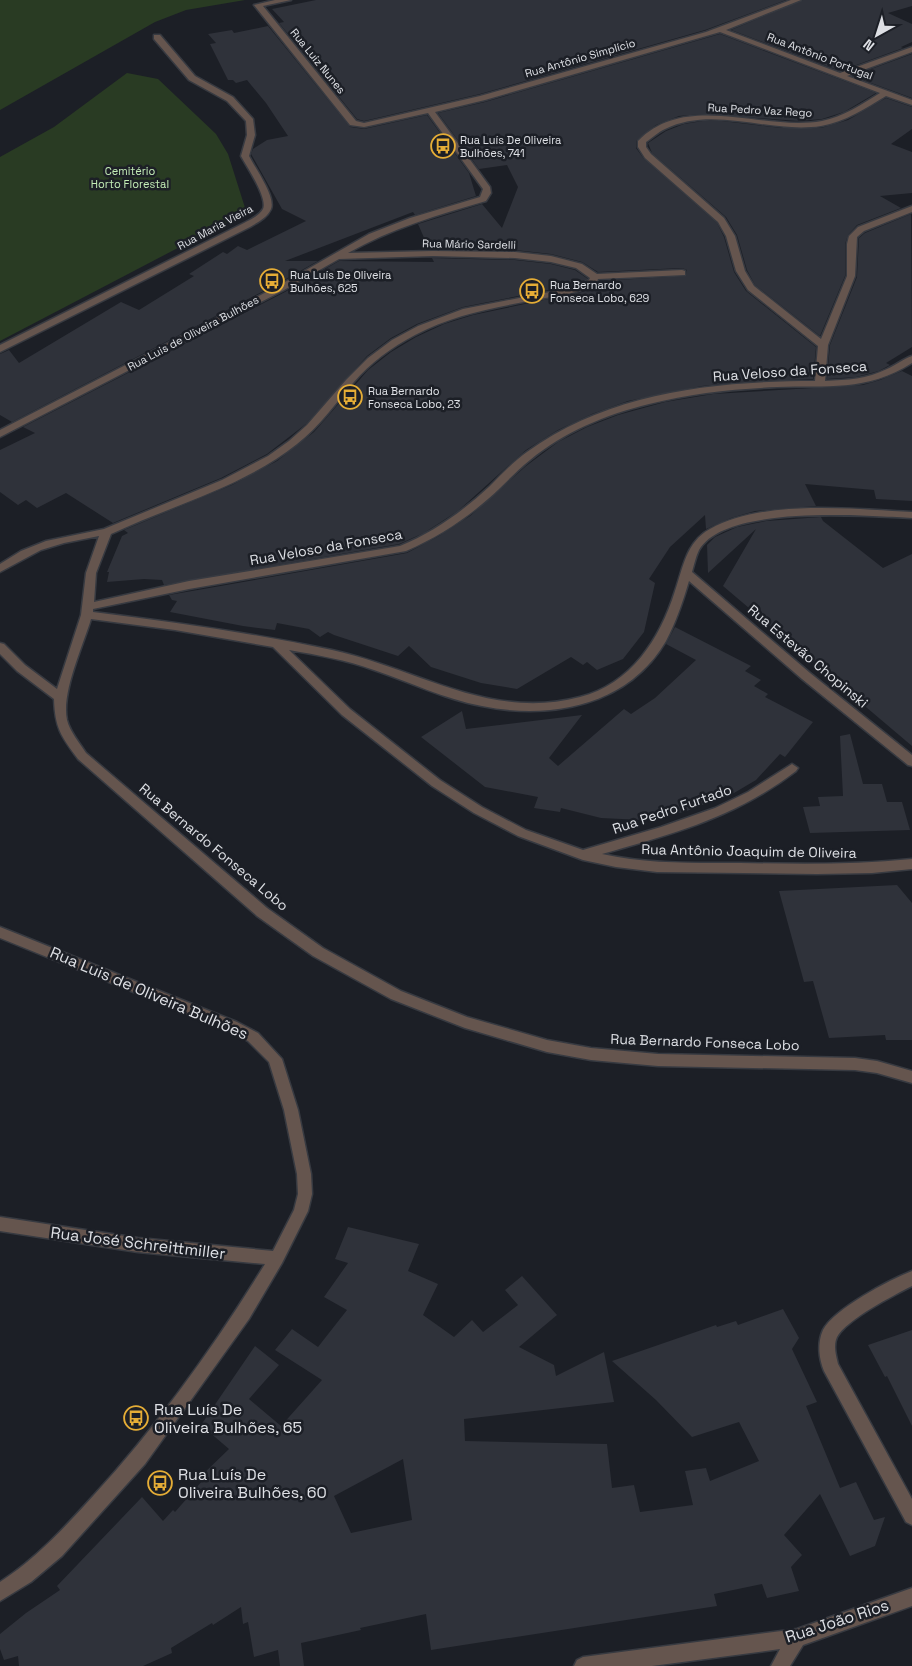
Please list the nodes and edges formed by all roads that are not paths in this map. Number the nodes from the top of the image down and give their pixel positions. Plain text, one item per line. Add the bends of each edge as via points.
1 (287, 0) edge
2 (797, 0) edge
3 (720, 30) junction
4 (157, 37) dead end
5 (912, 50) edge
6 (841, 74) junction
7 (886, 93) junction
8 (912, 102) edge
9 (430, 112) junction
10 (364, 125) joint
11 (912, 209) edge
12 (338, 256) junction
13 (682, 274) dead end
14 (595, 277) junction
15 (823, 344) junction
16 (0, 349) edge
17 (912, 359) edge
18 (820, 384) junction
19 (0, 434) edge
20 (912, 515) edge
21 (106, 532) junction
22 (0, 570) edge
23 (686, 572) junction
24 (87, 611) junction
25 (276, 644) junction
26 (0, 647) edge
27 (60, 697) junction
28 (912, 762) edge
29 (792, 768) dead end
30 (583, 855) junction
31 (912, 864) edge
32 (0, 932) edge
33 (912, 1077) edge
34 (0, 1224) edge
35 (277, 1258) junction
36 (912, 1278) edge
37 (912, 1516) edge
38 (0, 1592) edge
39 (912, 1597) edge
40 (797, 1638) junction
41 (583, 1666) edge
42 (780, 1666) edge

1 - 10 street, Rua Luiz Nunes via 258,5 353,123
2 - 3 street, Rua Antônio Simplício
3 - 6 street, Rua Antônio Portugal
3 - 9 street, Rua Antônio Simplício
4 - 16 street, Rua Maria Vieira via 192,78 230,99 250,121 251,135 246,156 268,200 266,212 247,225
5 - 6 street
6 - 7 street, Rua Antônio Portugal
7 - 8 street, Rua Antônio Portugal
7 - 15 street, Rua Pedro Vaz Rego via 821,124 704,117 679,121 642,141 648,156 729,229 737,264 751,288
9 - 10 street, Rua Antônio Simplício
9 - 12 street, Rua Luis de Oliveira Bulhões via 477,173 487,189 486,196 388,228
11 - 15 street via 861,229 852,236 851,276 847,291
12 - 14 street, Rua Mário Sardelli via 453,253 537,258 568,263 591,272
12 - 19 street, Rua Luis de Oliveira Bulhões
13 - 14 street
14 - 21 street via 593,282 577,290 479,309 423,326 398,340 357,373 310,428 274,456 237,477 137,516
15 - 18 street
17 - 18 street, Rua Veloso da Fonseca via 869,380
18 - 24 street, Rua Veloso da Fonseca via 764,385 683,394 624,407 568,429 528,456 447,527 402,549 189,585
20 - 23 street via 760,515 725,525 701,540
21 - 22 street via 68,536 38,547
21 - 24 street, Rua Bernardo Fonseca Lobo via 92,573
23 - 25 street via 666,630 652,652 612,688 574,702 507,706 466,699 364,662
23 - 28 street, Rua Estevão Chopinski
24 - 25 street
24 - 27 street, Rua Bernardo Fonseca Lobo
25 - 30 street, Rua Antônio Joaquim de Oliveira via 346,712 436,783 522,833
26 - 27 street via 21,668
27 - 33 street, Rua Bernardo Fonseca Lobo via 61,720 82,756 262,912 318,952 396,995 464,1022 547,1046 591,1054 658,1060 855,1064
29 - 30 street, Rua Pedro Furtado via 737,804
30 - 31 street, Rua Antônio Joaquim de Oliveira via 657,867 831,869
32 - 35 street, Rua Luis de Oliveira Bulhões via 232,1026 253,1037 275,1059 291,1110 305,1194 301,1211
34 - 35 street, Rua José Schreittmiller via 101,1241
35 - 38 street, Rua Luis de Oliveira Bulhões via 243,1314 139,1458 56,1550
36 - 37 street via 846,1316 830,1333 826,1347 830,1366
39 - 40 street, Rua João Rios
40 - 41 street, Rua João Rios
40 - 42 street

